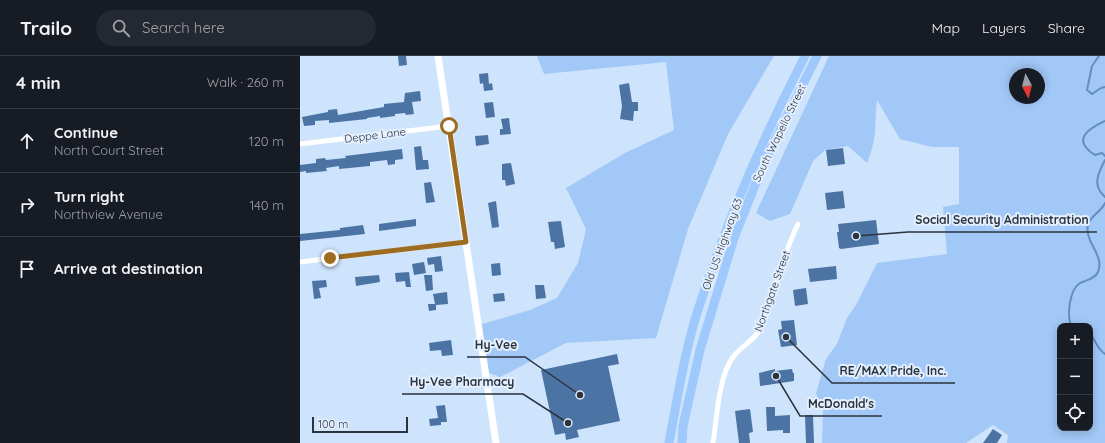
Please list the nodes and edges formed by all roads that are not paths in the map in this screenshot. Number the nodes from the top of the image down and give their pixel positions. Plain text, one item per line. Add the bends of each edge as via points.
1 (438, 56) edge
2 (805, 56) edge
3 (817, 56) edge
4 (449, 126) junction
5 (300, 144) edge
6 (798, 224) dead end
7 (466, 242) junction
8 (300, 262) edge
9 (496, 443) edge
10 (669, 443) edge
11 (682, 443) edge
12 (713, 443) edge

1 - 4 main road
2 - 10 highway, Old US Highway 63 via 760,148 719,249 697,314 678,390
3 - 11 highway, South Wapello Street via 765,160 734,238 700,350
4 - 5 street, Deppe Lane
4 - 7 main road
6 - 12 street, Northgate Street via 762,326 730,363 723,383
7 - 8 street
7 - 9 main road

